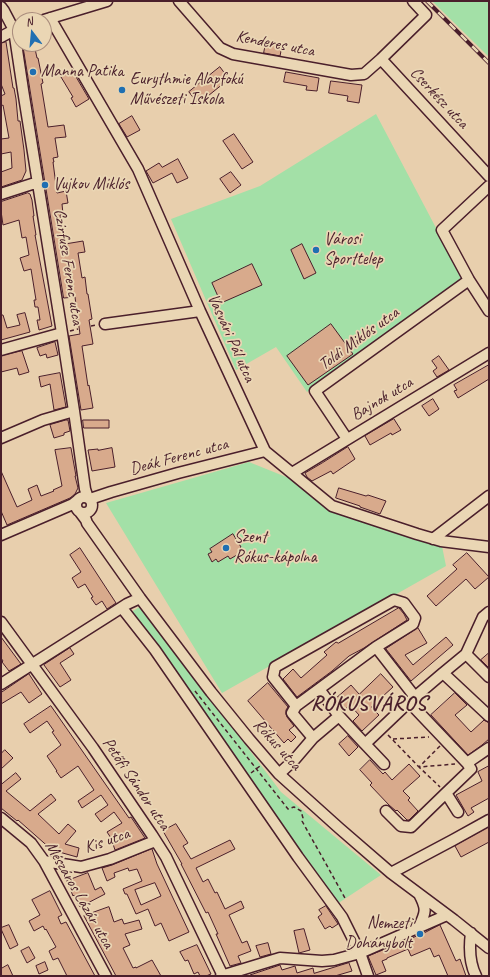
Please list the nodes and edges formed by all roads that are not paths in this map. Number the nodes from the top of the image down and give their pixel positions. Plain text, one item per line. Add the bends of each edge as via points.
1 (107, 1) edge
2 (179, 1) edge
3 (413, 1) edge
4 (1, 7) edge
5 (52, 18) edge
6 (12, 22) edge
7 (52, 27) edge
8 (12, 32) edge
9 (1, 37) edge
10 (20, 52) edge
11 (381, 59) junction
12 (489, 176) edge
13 (38, 183) junction
14 (489, 186) edge
15 (1, 194) edge
16 (469, 280) junction
17 (200, 311) junction
18 (489, 311) edge
19 (105, 324) dead end
20 (62, 332) junction
21 (1, 350) edge
22 (489, 353) edge
23 (74, 411) junction
24 (1, 438) edge
25 (347, 439) junction
26 (265, 451) junction
27 (292, 473) junction
28 (489, 496) edge
29 (85, 504) junction
30 (1, 535) edge
31 (433, 539) junction
32 (489, 547) edge
33 (140, 598) junction
34 (122, 608) junction
35 (489, 612) edge
36 (1, 622) edge
37 (376, 647) junction
38 (466, 654) junction
39 (33, 664) junction
40 (443, 673) junction
41 (489, 677) edge
42 (1, 684) edge
43 (319, 689) junction
44 (412, 700) junction
45 (296, 706) junction
46 (340, 716) junction
47 (489, 716) edge
48 (313, 738) junction
49 (365, 744) junction
50 (489, 748) edge
51 (466, 763) junction
52 (384, 764) dead end
53 (280, 774) junction
54 (446, 793) junction
55 (386, 811) dead end
56 (458, 812) dead end
57 (1, 818) edge
58 (489, 820) edge
59 (156, 841) junction
60 (44, 861) junction
61 (391, 873) junction
62 (419, 894) junction
63 (447, 914) junction
64 (419, 926) junction
65 (471, 933) junction
66 (489, 948) edge
67 (360, 953) junction
68 (106, 976) edge
69 (222, 976) edge
70 (368, 976) edge
71 (476, 976) edge

1 - 5 street
2 - 11 street, Kenderes utca via 220,48 233,54 351,75 364,74
3 - 11 street, Kenderes utca via 426,15
4 - 6 street, Czirfusz Ferenc utca
7 - 17 street, Vasvári Pál utca via 138,169
8 - 9 street
10 - 13 street, Czirfusz Ferenc utca
11 - 12 street, Cserkész utca
13 - 15 street
13 - 20 street, Czirfusz Ferenc utca
14 - 16 street via 442,230
16 - 18 street
16 - 25 street, Toldi Miklós utca via 315,390
17 - 19 street
17 - 26 street, Vasvári Pál utca
20 - 21 street
20 - 23 street, Czirfusz Ferenc utca
22 - 25 street, Bajnok utca
23 - 24 street via 43,420
23 - 29 street, Czirfusz Ferenc utca
25 - 27 street, Bajnok utca
26 - 27 street, Vasvári Pál utca
26 - 29 street, Deák Ferenc utca via 178,473 102,496
27 - 31 street, Vasvári Pál utca via 332,506
28 - 31 street
29 - 30 street, Deák Ferenc utca via 55,512
29 - 33 street, Rókus utca via 86,523
31 - 32 street, Vasvári Pál utca
33 - 34 street
33 - 53 street, Rókus utca via 211,692
34 - 39 street
34 - 67 street via 155,650 342,917
35 - 38 street
36 - 39 street, Petőfi Sándor utca
37 - 43 street
37 - 44 street
37 - 45 street via 414,624 415,618 404,603 394,600 275,667 273,677
38 - 40 street
38 - 41 street
39 - 42 street
39 - 59 street, Petőfi Sándor utca
40 - 44 street
40 - 47 street
43 - 45 street
43 - 46 street
44 - 49 street
44 - 51 street
45 - 48 street via 292,713
46 - 48 street
46 - 49 street
48 - 53 street
49 - 52 street
50 - 51 street
51 - 54 street via 471,769
53 - 61 street, Rókus utca
54 - 55 street via 411,827 401,826
54 - 56 street
57 - 60 street, Mészáros Lázár utca via 31,843
58 - 61 street
59 - 60 street, Kis utca via 81,867
59 - 69 street, Petőfi Sándor utca
60 - 68 street, Mészáros Lázár utca
61 - 62 street, Rókus utca
62 - 63 street, Rókus utca
62 - 64 street via 425,905
63 - 64 street
63 - 65 street, Rókus utca
64 - 67 street
65 - 66 street, Rókus utca
65 - 71 street via 469,950
67 - 69 street via 322,961 280,958
67 - 70 street

